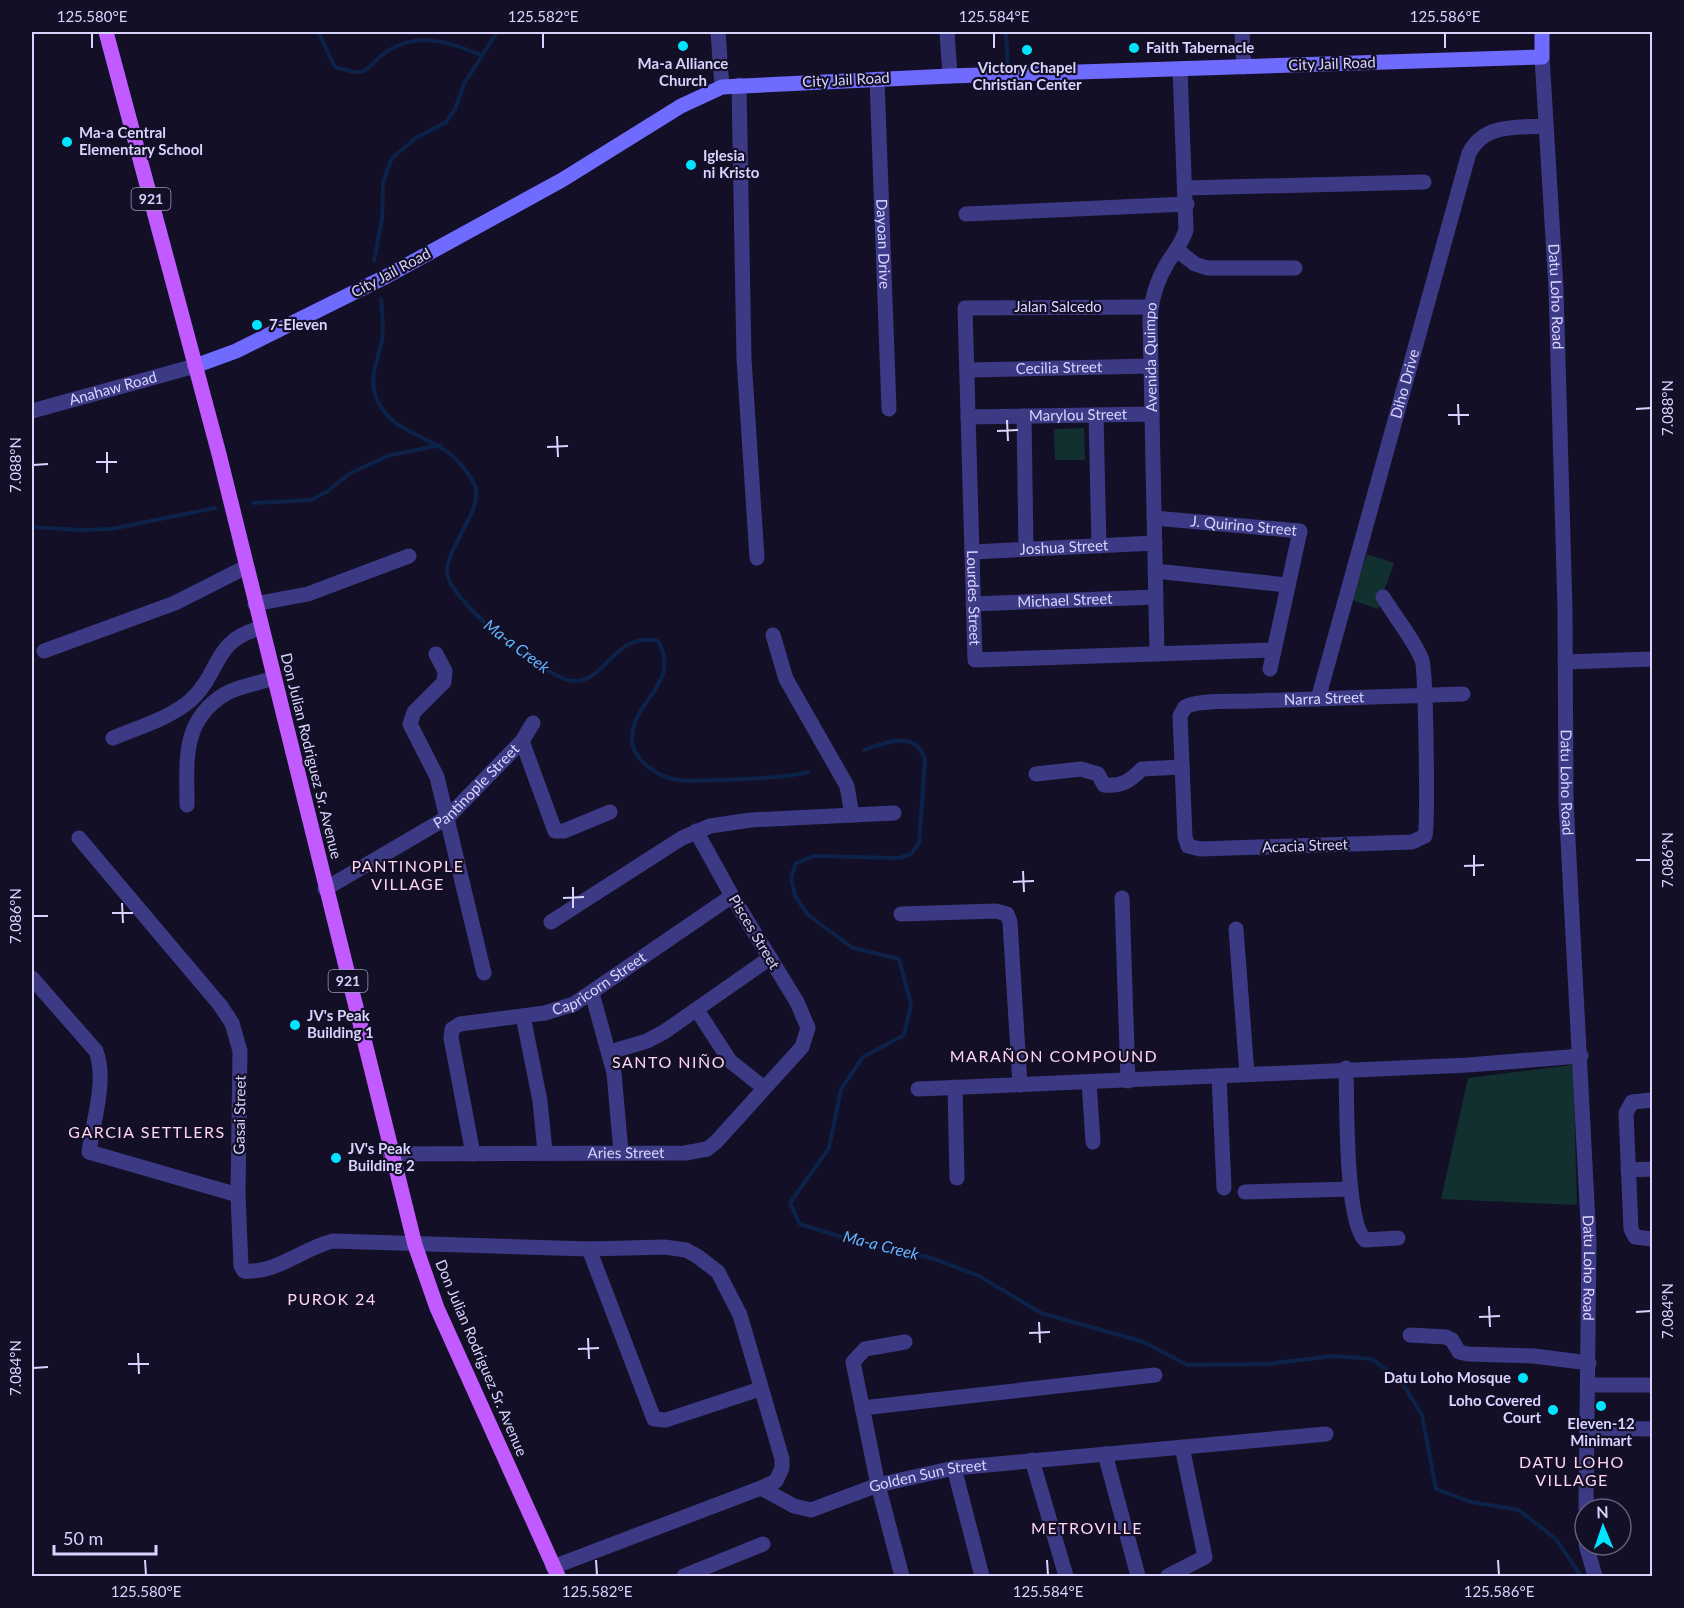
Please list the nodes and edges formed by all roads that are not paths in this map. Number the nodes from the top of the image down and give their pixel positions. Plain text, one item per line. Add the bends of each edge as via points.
1 (106, 32) edge
2 (718, 32) edge
3 (947, 32) edge
4 (1242, 32) edge
5 (1542, 32) edge
6 (1542, 57) junction
7 (1244, 67) junction
8 (1180, 69) junction
9 (950, 75) junction
10 (877, 79) junction
11 (739, 85) junction
12 (722, 87) junction
13 (1546, 126) junction
14 (1424, 182) dead end
15 (1186, 188) junction
16 (1187, 204) junction
17 (966, 214) dead end
18 (1177, 250) junction
19 (1295, 268) dead end
20 (1151, 307) junction
21 (965, 308) joint
22 (195, 366) junction
23 (1151, 366) junction
24 (967, 370) junction
25 (889, 409) dead end
26 (32, 411) edge
27 (1152, 414) junction
28 (1096, 415) junction
29 (1024, 416) junction
30 (968, 417) junction
31 (1154, 518) junction
32 (1155, 543) junction
33 (1099, 546) junction
34 (1026, 549) junction
35 (972, 552) junction
36 (409, 556) dead end
37 (756, 558) dead end
38 (246, 567) junction
39 (1155, 571) junction
40 (1287, 585) junction
41 (1156, 597) junction
42 (1383, 597) dead end
43 (255, 604) junction
44 (974, 604) junction
45 (261, 628) junction
46 (773, 635) dead end
47 (1274, 650) junction
48 (44, 651) dead end
49 (436, 654) dead end
50 (1157, 654) junction
51 (1653, 659) edge
52 (1565, 662) junction
53 (1270, 669) dead end
54 (273, 678) junction
55 (1463, 694) dead end
56 (1423, 695) junction
57 (1318, 699) junction
58 (533, 723) dead end
59 (113, 738) dead end
60 (522, 741) junction
61 (1182, 767) junction
62 (1036, 774) dead end
63 (187, 805) dead end
64 (610, 812) dead end
65 (894, 813) dead end
66 (852, 815) junction
67 (448, 817) junction
68 (696, 831) junction
69 (79, 838) dead end
70 (325, 889) junction
71 (732, 896) junction
72 (1122, 898) dead end
73 (901, 914) dead end
74 (551, 921) dead end
75 (1236, 929) dead end
76 (770, 958) junction
77 (484, 973) dead end
78 (32, 978) edge
79 (592, 993) junction
80 (697, 1010) junction
81 (523, 1016) junction
82 (807, 1034) joint
83 (610, 1052) junction
84 (1581, 1056) junction
85 (1346, 1068) junction
86 (1247, 1074) junction
87 (1219, 1076) junction
88 (1128, 1081) junction
89 (1089, 1082) junction
90 (1020, 1085) junction
91 (955, 1087) junction
92 (764, 1088) junction
93 (918, 1089) dead end
94 (1653, 1100) edge
95 (1093, 1142) dead end
96 (544, 1152) junction
97 (621, 1152) junction
98 (390, 1154) junction
99 (473, 1154) junction
100 (1653, 1169) edge
101 (1628, 1170) junction
102 (957, 1178) dead end
103 (1224, 1188) dead end
104 (1351, 1189) junction
105 (1245, 1192) dead end
106 (238, 1195) junction
107 (1398, 1238) dead end
108 (1653, 1239) edge
109 (415, 1245) junction
110 (588, 1249) junction
111 (1410, 1335) dead end
112 (905, 1342) dead end
113 (1589, 1363) junction
114 (1155, 1375) dead end
115 (1589, 1385) junction
116 (1653, 1385) edge
117 (760, 1389) junction
118 (862, 1408) junction
119 (1588, 1428) junction
120 (1653, 1429) edge
121 (1326, 1434) dead end
122 (1182, 1447) junction
123 (1105, 1454) junction
124 (1032, 1460) junction
125 (954, 1468) junction
126 (878, 1485) junction
127 (760, 1488) junction
128 (1586, 1497) edge
129 (763, 1544) dead end
130 (1589, 1557) edge
131 (555, 1572) edge
132 (684, 1576) edge
133 (902, 1576) edge
134 (982, 1576) edge
135 (1066, 1576) edge
136 (1138, 1576) edge
137 (1168, 1576) edge
138 (1595, 1576) edge

1 - 22 main road, Don Julian Rodriguez Sr. Avenue / 921
2 - 12 street
3 - 9 street
4 - 7 street
5 - 6 street
6 - 7 street, City Jail Road
6 - 13 street, Datu Loho Road
7 - 8 street, City Jail Road
8 - 9 street, City Jail Road
8 - 15 street, Avenida Quimpo
9 - 10 street, City Jail Road
10 - 11 street, City Jail Road
10 - 25 street, Dayoan Drive
11 - 12 street, City Jail Road
11 - 37 street via 745,382
12 - 22 street, City Jail Road via 681,106 562,180 378,281 236,351
13 - 52 street, Datu Loho Road via 1556,288
13 - 57 street, Diho Drive via 1500,129 1476,139 1468,153
14 - 15 street
15 - 16 street, Avenida Quimpo
16 - 17 street
16 - 18 street, Avenida Quimpo via 1186,230
18 - 19 street via 1207,268
18 - 20 street, Avenida Quimpo via 1158,282
20 - 21 street, Jalan Salcedo
20 - 23 street, Avenida Quimpo
21 - 24 street, Lourdes Street
22 - 26 street, Anahaw Road
22 - 38 main road, Don Julian Rodriguez Sr. Avenue / 921
23 - 24 street, Cecilia Street
23 - 27 street, Avenida Quimpo
24 - 30 street, Lourdes Street
27 - 28 street, Marylou Street
27 - 31 street, Avenida Quimpo
28 - 29 street, Marylou Street
28 - 33 street
29 - 30 street, Marylou Street
29 - 34 street
30 - 35 street, Lourdes Street
31 - 32 street, Avenida Quimpo
31 - 40 street, J. Quirino Street via 1300,531
32 - 33 street, Joshua Street
32 - 39 street, Avenida Quimpo
33 - 34 street, Joshua Street
34 - 35 street, Joshua Street
35 - 44 street, Lourdes Street
36 - 43 street via 308,594
38 - 43 main road, Don Julian Rodriguez Sr. Avenue / 921
38 - 48 street via 175,603
39 - 40 street
39 - 41 street, Avenida Quimpo
40 - 47 street, J. Quirino Street
41 - 44 street, Michael Street
41 - 50 street, Avenida Quimpo
42 - 56 street via 1423,662
43 - 45 main road, Don Julian Rodriguez Sr. Avenue / 921
44 - 50 street, Lourdes Street via 975,660
45 - 54 main road, Don Julian Rodriguez Sr. Avenue / 921
45 - 59 street via 234,638 193,698 180,708
46 - 66 street via 786,679 847,786
47 - 50 street, Lourdes Street
47 - 53 street, J. Quirino Street
49 - 67 street via 445,672 444,682 414,712 410,724 433,767
51 - 52 street
52 - 84 street, Datu Loho Road via 1566,801
54 - 63 street via 226,694 203,713 188,742
54 - 70 main road, Don Julian Rodriguez Sr. Avenue / 921
55 - 56 street, Narra Street
56 - 57 street, Narra Street
56 - 61 street, Acacia Street via 1426,832 1422,839 1412,842 1212,849 1188,846
57 - 61 street, Narra Street via 1195,703 1185,707 1180,716
58 - 60 street
60 - 64 street, Pantinople Street via 555,831
60 - 67 street, Pantinople Street
61 - 62 street via 1142,769 1118,787 1104,785 1098,774 1081,769
65 - 66 street
66 - 68 street via 729,821
67 - 70 street, Pantinople Street
67 - 77 street
68 - 71 street, Pisces Street
68 - 74 street
69 - 106 street, Gasai Street via 232,1023 240,1051
70 - 98 main road, Don Julian Rodriguez Sr. Avenue / 921
71 - 76 street, Pisces Street
71 - 79 street, Capricorn Street
72 - 88 street
73 - 90 street via 1007,914
75 - 86 street
76 - 80 street
76 - 82 street, Pisces Street via 803,1012
78 - 106 street via 99,1059 100,1078 88,1152
79 - 81 street, Capricorn Street via 574,1004
79 - 83 street
80 - 83 street via 647,1041
80 - 92 street via 730,1061
81 - 96 street via 540,1101
81 - 99 street, Capricorn Street via 460,1024 452,1029
82 - 92 street, Aries Street via 802,1047
83 - 97 street
84 - 85 street via 1468,1065
84 - 113 street, Datu Loho Road via 1589,1242
85 - 86 street
85 - 104 street
86 - 87 street
87 - 88 street
87 - 103 street
88 - 89 street
89 - 90 street
89 - 95 street
90 - 91 street
91 - 93 street
91 - 102 street
92 - 97 street, Aries Street via 707,1149 685,1153
94 - 101 street via 1628,1104
96 - 97 street, Aries Street
96 - 99 street, Aries Street
98 - 99 street, Aries Street
98 - 109 main road, Don Julian Rodriguez Sr. Avenue / 921
100 - 101 street
101 - 108 street via 1630,1229 1635,1237
104 - 105 street
104 - 107 street via 1360,1235 1375,1242
106 - 109 street, Gasai Street via 244,1271 263,1271 333,1241
109 - 110 street
109 - 131 main road, Don Julian Rodriguez Sr. Avenue / 921 via 437,1308
110 - 117 street via 676,1248 711,1265 724,1280 740,1315
110 - 117 street via 654,1419 666,1420
111 - 113 street via 1446,1336 1459,1352 1468,1354
112 - 118 street via 865,1348 857,1355 853,1362
113 - 115 street, Datu Loho Road
114 - 118 street
115 - 116 street
115 - 119 street, Datu Loho Road
117 - 127 street via 782,1468 776,1481
118 - 126 street
119 - 120 street
119 - 128 street, Datu Loho Road
121 - 122 street, Golden Sun Street
122 - 123 street, Golden Sun Street
122 - 137 street via 1205,1557
123 - 124 street, Golden Sun Street
123 - 136 street
124 - 125 street, Golden Sun Street
124 - 135 street
125 - 126 street, Golden Sun Street
125 - 134 street
126 - 127 street, Golden Sun Street via 811,1510 794,1506
126 - 133 street
127 - 131 street
129 - 132 street
130 - 138 street

